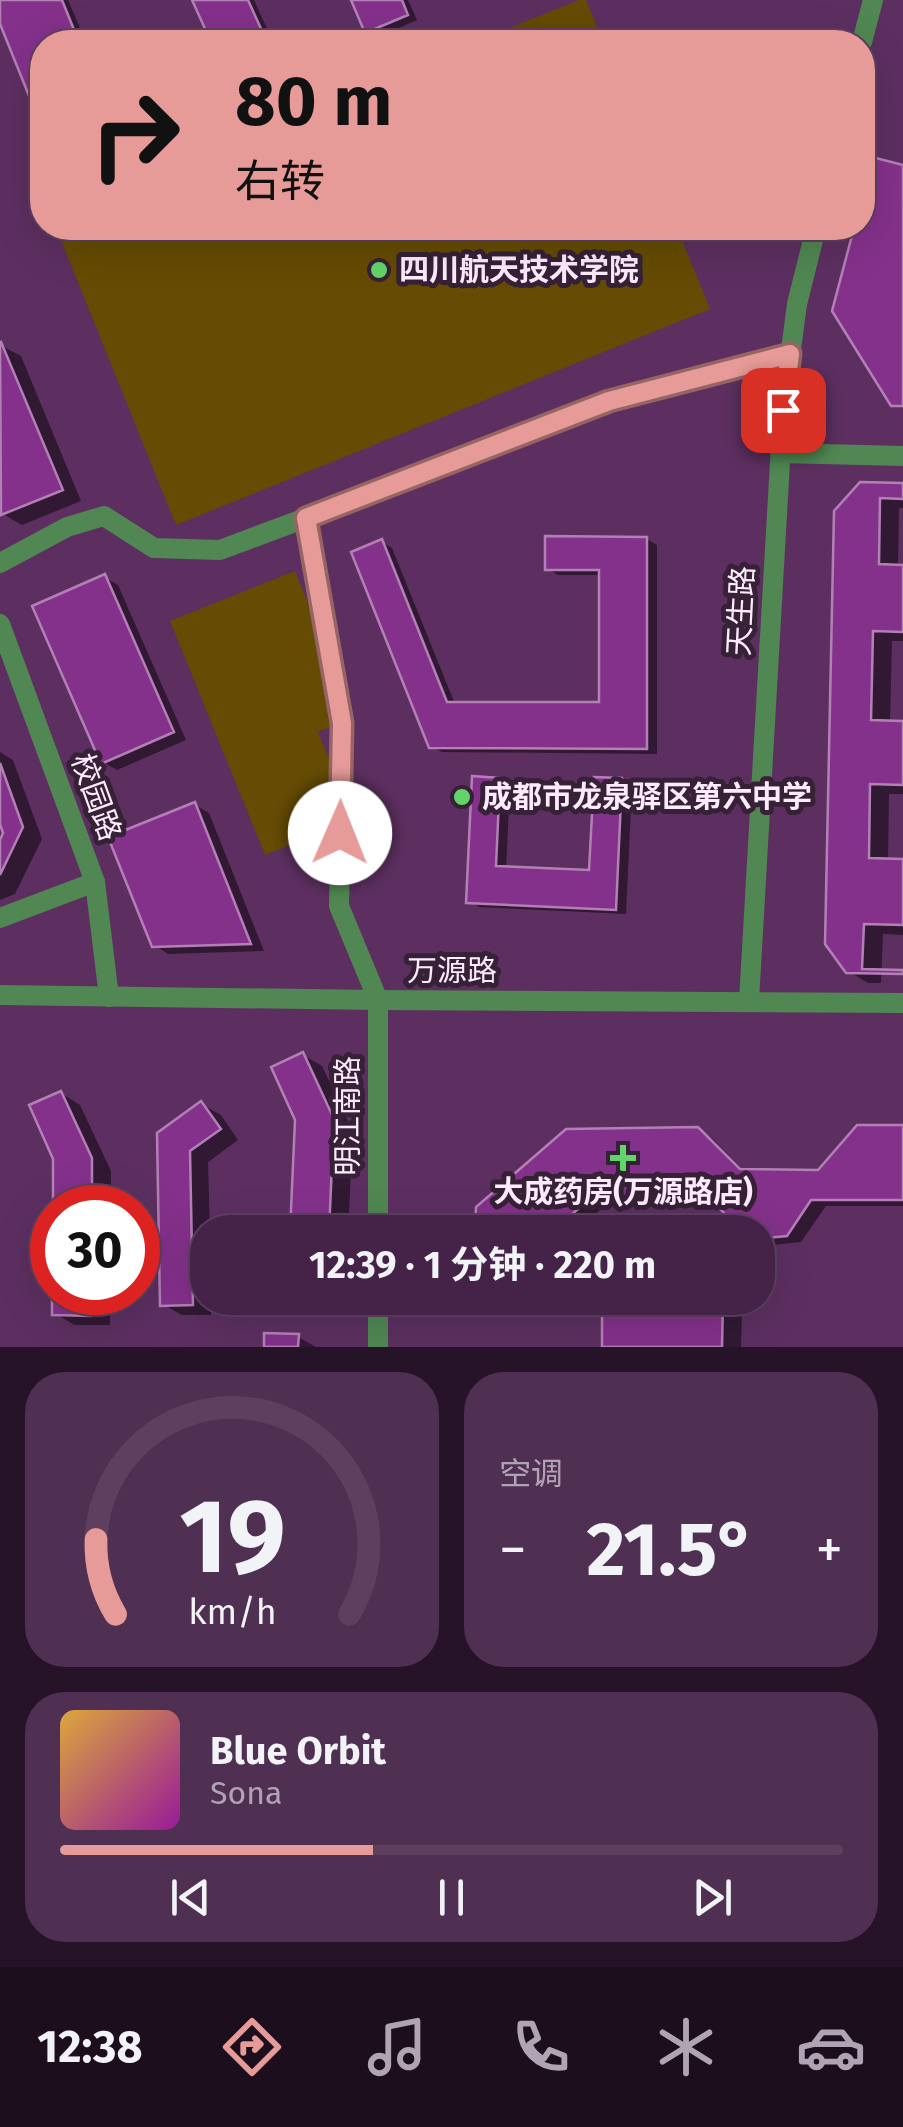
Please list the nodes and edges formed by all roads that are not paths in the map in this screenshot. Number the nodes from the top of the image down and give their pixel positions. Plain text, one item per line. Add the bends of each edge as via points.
1 (873, 0) edge
2 (865, 30) edge
3 (813, 240) edge
4 (790, 354) junction
5 (780, 453) junction
6 (903, 456) edge
7 (306, 518) junction
8 (0, 563) edge
9 (0, 624) edge
10 (96, 882) junction
11 (0, 918) edge
12 (0, 995) edge
13 (109, 997) junction
14 (378, 1000) junction
15 (750, 1002) junction
16 (903, 1003) edge
17 (378, 1215) edge
18 (378, 1315) edge
19 (378, 1347) edge

1 - 2 street
3 - 4 street, 天生路
4 - 5 street, 天生路
4 - 7 street via 609,401
5 - 6 street
5 - 15 street, 天生路
7 - 8 street via 220,550 154,548 104,516 67,527
7 - 14 street via 342,723 339,906
9 - 10 street, 校园路
10 - 11 street
10 - 13 street, 校园路
12 - 13 street, 万源路
13 - 14 street, 万源路
14 - 15 street, 万源路
14 - 17 street, 明江南路
15 - 16 street, 万源路
18 - 19 street

